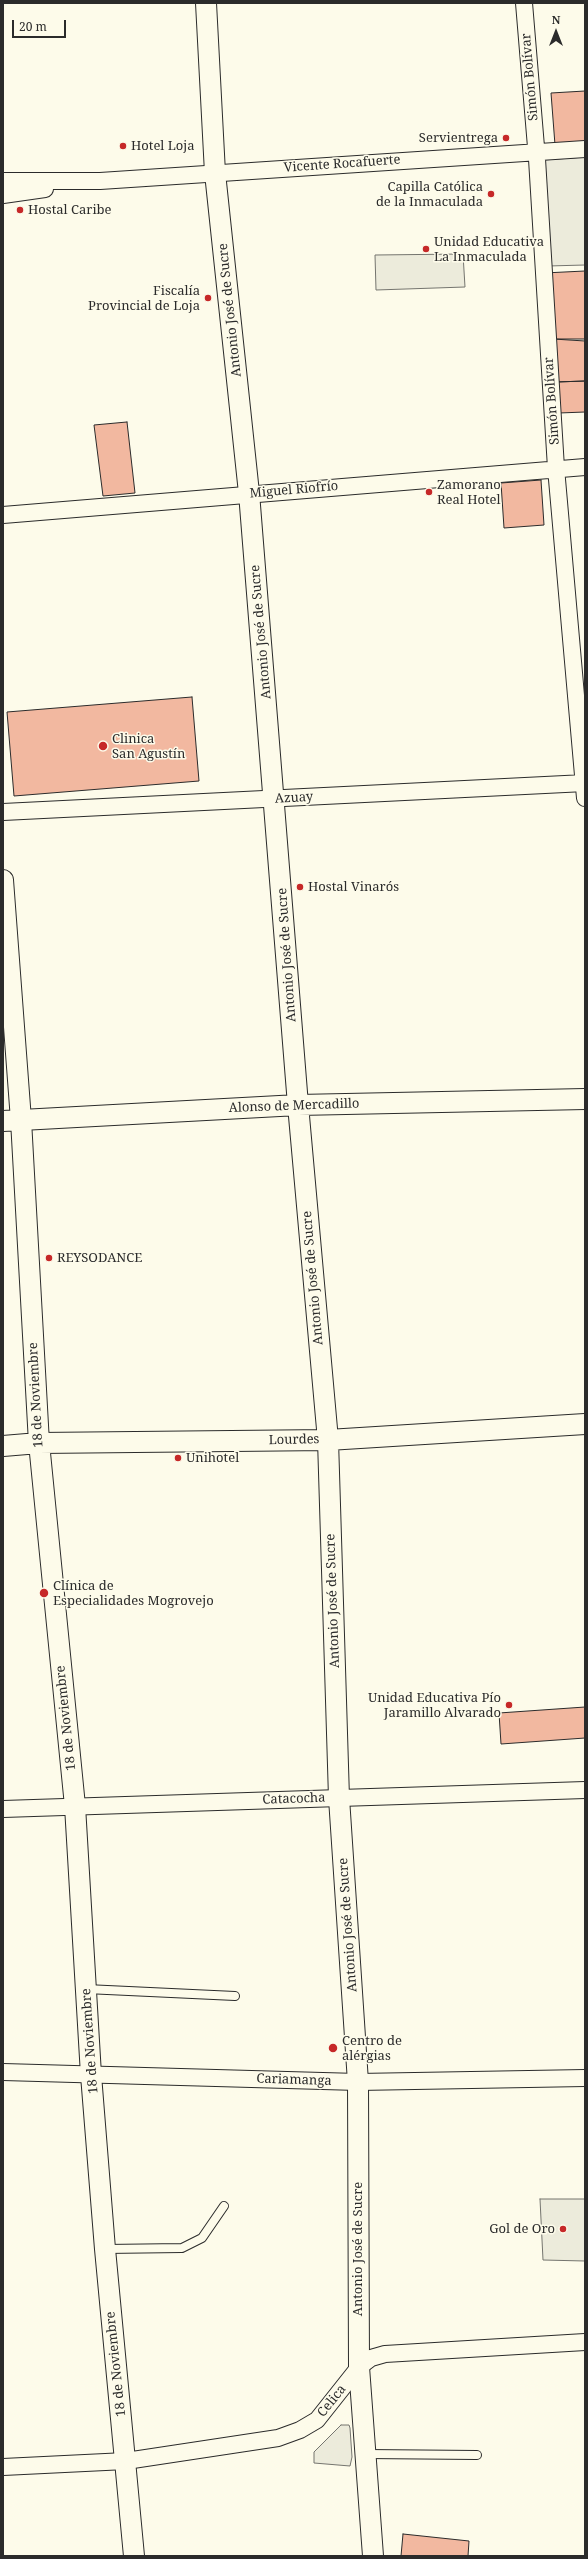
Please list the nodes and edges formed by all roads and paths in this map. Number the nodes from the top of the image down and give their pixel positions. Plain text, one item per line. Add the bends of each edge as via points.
1 (206, 3) edge
2 (524, 3) edge
3 (585, 149) edge
4 (536, 153) junction
5 (215, 173) junction
6 (100, 180) junction
7 (3, 181) edge
8 (3, 195) edge
9 (585, 467) edge
10 (556, 468) junction
11 (249, 493) junction
12 (3, 515) edge
13 (585, 788) edge
14 (274, 799) junction
15 (3, 812) edge
16 (3, 880) edge
17 (585, 1099) edge
18 (298, 1105) junction
19 (12, 1120) edge
20 (585, 1424) edge
21 (328, 1440) junction
22 (39, 1443) junction
23 (3, 1446) edge
24 (585, 1790) edge
25 (339, 1798) junction
26 (75, 1806) junction
27 (3, 1809) edge
28 (86, 1989) junction
29 (235, 1996) dead end
30 (3, 2072) edge
31 (91, 2075) junction
32 (585, 2078) edge
33 (358, 2082) junction
34 (224, 2206) dead end
35 (105, 2249) junction
36 (585, 2342) edge
37 (359, 2367) junction
38 (365, 2454) junction
39 (477, 2455) dead end
40 (126, 2461) junction
41 (3, 2467) edge
42 (134, 2556) edge
43 (373, 2556) edge

1 - 5 street, Antonio José de Sucre
2 - 4 street, Simón Bolívar
3 - 4 street, Vicente Rocafuerte
4 - 5 street, Vicente Rocafuerte
4 - 10 street, Simón Bolívar
5 - 6 street, Vicente Rocafuerte
5 - 11 street, Antonio José de Sucre
6 - 7 street, Vicente Rocafuerte
6 - 8 street, Vicente Rocafuerte
9 - 10 street, Miguel Riofrío
10 - 11 street, Miguel Riofrío
10 - 13 street, Simón Bolívar
11 - 12 street, Miguel Riofrío
11 - 14 street, Antonio José de Sucre
13 - 14 street, Azuay
14 - 15 street, Azuay
14 - 18 street, Antonio José de Sucre
16 - 19 street, 18 de Noviembre
17 - 18 street, Alonso de Mercadillo
18 - 19 street, Alonso de Mercadillo
18 - 21 street, Antonio José de Sucre
19 - 22 street, 18 de Noviembre
20 - 21 street, Lourdes
21 - 22 street, Lourdes
21 - 25 street, Antonio José de Sucre
22 - 23 street, Lourdes
22 - 26 street, 18 de Noviembre
24 - 25 street, Catacocha
25 - 26 street, Catacocha
25 - 33 street, Antonio José de Sucre
26 - 27 street, Catacocha
26 - 28 street, 18 de Noviembre
28 - 29 lane
28 - 31 street, 18 de Noviembre
30 - 31 street, Cariamanga
31 - 33 street, Cariamanga
31 - 35 street, 18 de Noviembre
32 - 33 street, Cariamanga
33 - 37 street, Antonio José de Sucre
34 - 35 lane via 202,2238 182,2248
35 - 40 street, 18 de Noviembre
36 - 37 street, Celica via 385,2354 370,2358
37 - 38 street, Antonio José de Sucre
37 - 40 street, Celica via 317,2420 300,2430 278,2438
38 - 39 lane
38 - 43 street, Antonio José de Sucre
40 - 41 street, Celica
40 - 42 street, 18 de Noviembre

